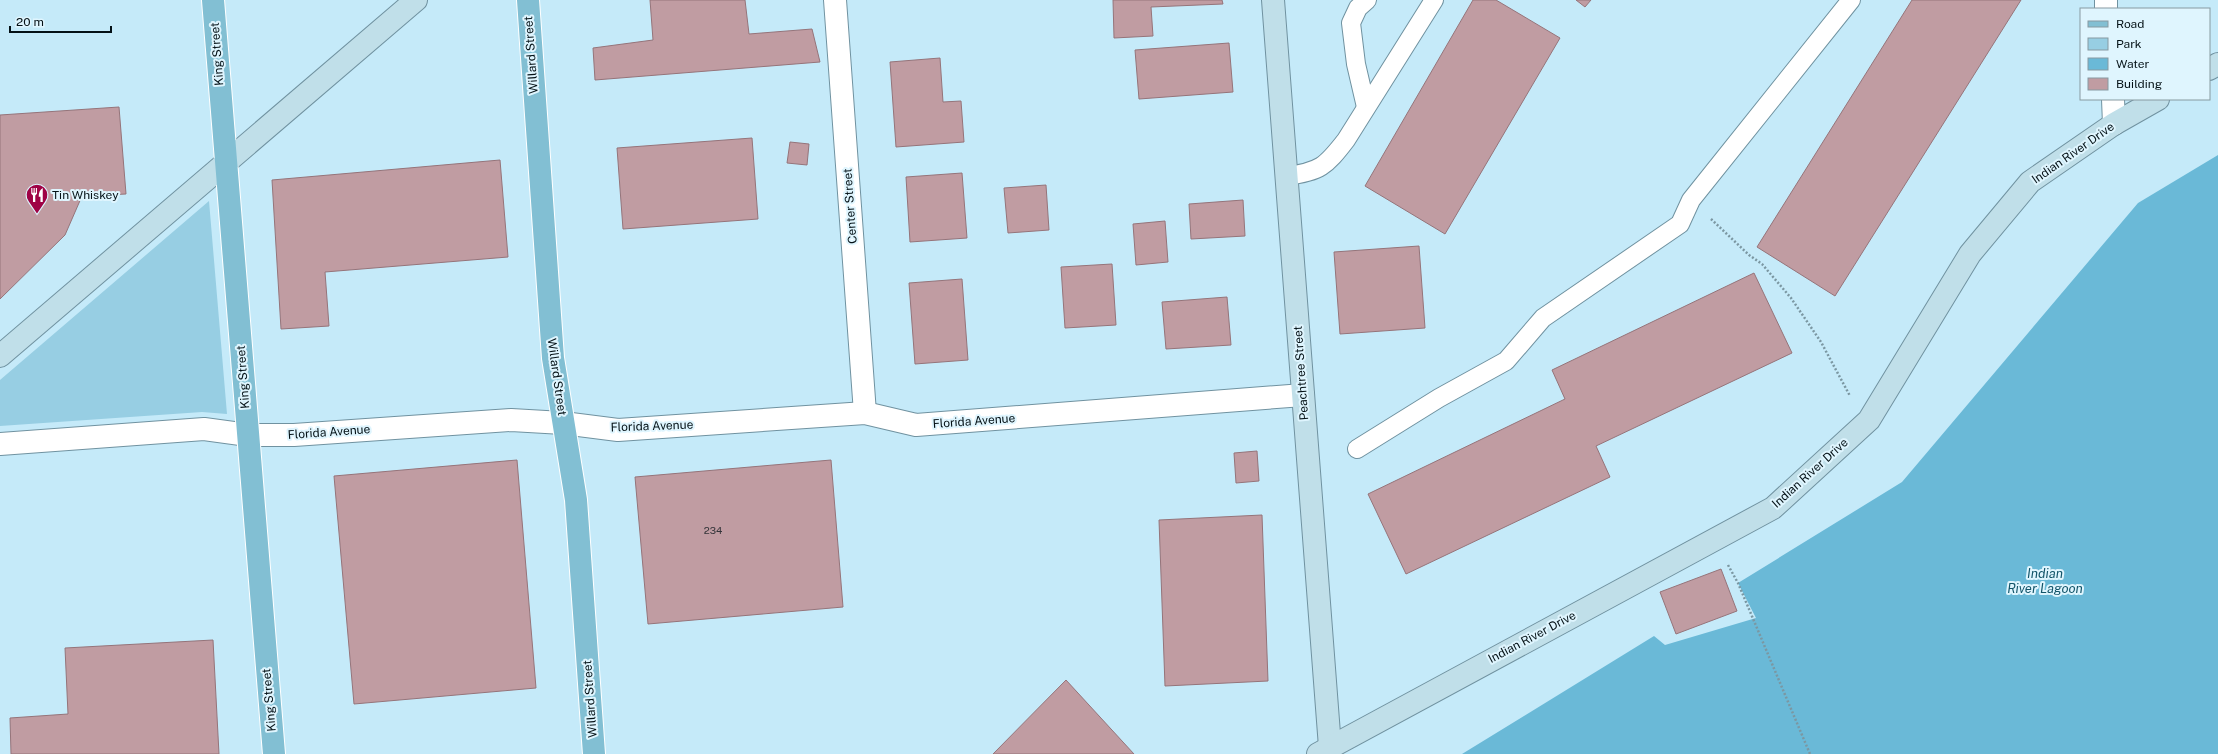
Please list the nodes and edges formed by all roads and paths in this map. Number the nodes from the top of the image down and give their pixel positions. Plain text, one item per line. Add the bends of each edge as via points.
1 (213, 0) edge
2 (416, 0) edge
3 (528, 0) edge
4 (835, 0) edge
5 (1273, 0) edge
6 (1367, 0) edge
7 (1434, 0) edge
8 (1851, 0) edge
9 (2113, 100) edge
10 (2156, 100) edge
11 (1366, 107) junction
12 (2114, 124) junction
13 (226, 163) junction
14 (1286, 176) junction
15 (1691, 200) junction
16 (0, 356) edge
17 (1303, 395) junction
18 (1854, 403) dead end
19 (865, 413) junction
20 (563, 422) junction
21 (248, 435) junction
22 (0, 444) edge
23 (1357, 449) dead end
24 (1738, 584) dead end
25 (1324, 750) edge
26 (274, 754) edge
27 (594, 754) edge
28 (1810, 754) edge

1 - 13 main road, King Street
2 - 13 street
3 - 20 main road, Willard Street via 553,358
4 - 19 street, Center Street
5 - 14 street, Peachtree Street
6 - 11 lane via 1358,8 1352,23 1356,64
7 - 11 lane
8 - 15 lane
9 - 12 street
10 - 12 street, Indian River Drive
11 - 14 lane via 1331,160 1307,174
12 - 25 street, Indian River Drive via 2030,182 1970,254 1869,420 1773,508
13 - 16 street
13 - 21 main road, King Street
14 - 17 street, Peachtree Street
15 - 18 path via 1749,255 1762,264 1791,298 1821,342
15 - 23 lane via 1680,224 1543,318 1506,361
17 - 19 street, Florida Avenue via 916,425
17 - 25 street, Peachtree Street
19 - 20 street, Florida Avenue via 618,430
20 - 21 street, Florida Avenue via 511,420 294,435
20 - 27 main road, Willard Street via 576,500
21 - 22 street, Florida Avenue via 204,429
21 - 26 main road, King Street
24 - 28 path

